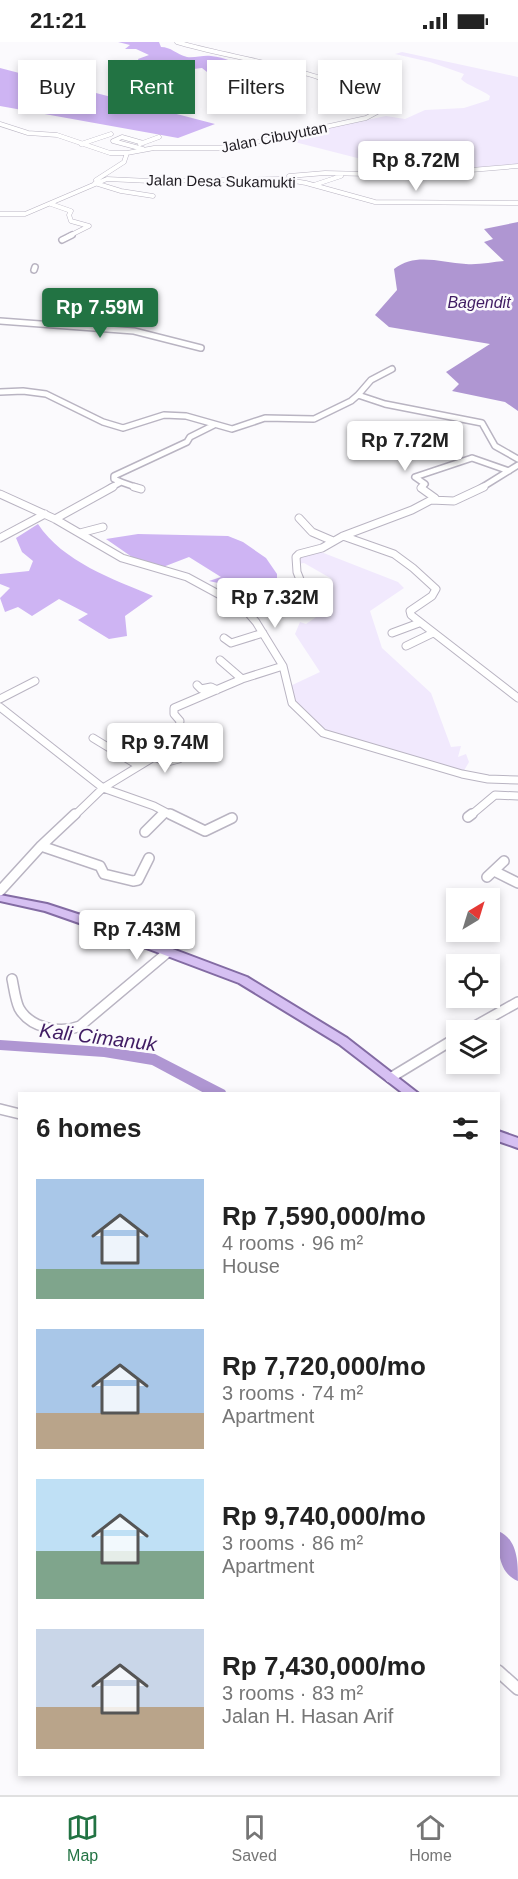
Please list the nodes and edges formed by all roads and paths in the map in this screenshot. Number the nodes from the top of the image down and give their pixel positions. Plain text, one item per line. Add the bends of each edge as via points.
1 (177, 42) edge
2 (318, 80) edge
3 (375, 114) edge
4 (0, 124) edge
5 (60, 131) dead end
6 (52, 134) junction
7 (111, 134) dead end
8 (131, 134) dead end
9 (159, 137) dead end
10 (152, 140) junction
11 (143, 143) junction
12 (81, 144) junction
13 (91, 147) junction
14 (134, 147) junction
15 (144, 150) junction
16 (81, 152) dead end
17 (127, 154) junction
18 (518, 166) edge
19 (347, 174) junction
20 (286, 178) junction
21 (93, 183) junction
22 (311, 184) junction
23 (153, 196) dead end
24 (518, 203) edge
25 (51, 204) junction
26 (0, 214) edge
27 (62, 240) dead end
28 (0, 321) edge
29 (201, 348) dead end
30 (392, 369) dead end
31 (0, 392) edge
32 (358, 395) junction
33 (214, 425) junction
34 (518, 459) edge
35 (518, 465) edge
36 (509, 471) junction
37 (119, 483) junction
38 (141, 489) dead end
39 (0, 494) edge
40 (435, 498) junction
41 (45, 514) junction
42 (299, 518) dead end
43 (55, 519) junction
44 (103, 527) dead end
45 (80, 533) junction
46 (343, 536) junction
47 (0, 538) edge
48 (333, 542) junction
49 (249, 612) junction
50 (419, 623) junction
51 (263, 633) junction
52 (392, 633) dead end
53 (433, 633) junction
54 (224, 638) dead end
55 (406, 646) dead end
56 (220, 660) dead end
57 (283, 666) junction
58 (242, 679) junction
59 (34, 681) dead end
60 (197, 685) dead end
61 (217, 690) junction
62 (518, 698) edge
63 (0, 699) edge
64 (0, 707) edge
65 (156, 729) dead end
66 (93, 738) dead end
67 (178, 741) junction
68 (154, 757) junction
69 (179, 759) dead end
70 (139, 766) junction
71 (517, 779) edge
72 (103, 788) junction
73 (518, 796) edge
74 (165, 812) junction
75 (232, 818) dead end
76 (468, 818) dead end
77 (145, 832) dead end
78 (41, 846) junction
79 (149, 858) dead end
80 (504, 861) dead end
81 (0, 875) edge
82 (11, 879) junction
83 (518, 883) edge
84 (0, 891) edge
85 (0, 898) edge
86 (168, 952) junction
87 (12, 979) dead end
88 (518, 1002) edge
89 (486, 1020) edge
90 (446, 1044) edge
91 (390, 1078) junction
92 (410, 1092) edge
93 (3, 1110) edge
94 (18, 1114) edge
95 (500, 1137) edge
96 (518, 1143) edge
97 (500, 1673) edge
98 (518, 1689) edge

1 - 2 street, Jalan Cibuyutan
3 - 15 street, Jalan Cibuyutan via 229,148
4 - 6 street via 35,134
5 - 6 street
6 - 12 street
7 - 12 street
8 - 10 street
9 - 10 street
10 - 11 street
11 - 14 street
11 - 14 street via 122,137 113,141
12 - 13 street
13 - 16 street
13 - 17 street
14 - 15 street
15 - 17 street, Jalan Cibuyutan
17 - 21 street via 125,161
18 - 19 street via 411,175
19 - 20 street
19 - 22 street
20 - 21 street, Jalan Desa Sukamukti via 109,178
20 - 22 street, Jalan Desa Sukamukti
21 - 23 street
21 - 25 street, Jalan Desa Sukamukti
22 - 24 street, Jalan Desa Sukamukti via 373,202
25 - 26 street, Jalan Desa Sukamukti via 18,215
25 - 27 street via 71,211 71,221 89,226
28 - 29 street via 134,331
30 - 32 street via 371,380
31 - 33 street via 46,394 103,422 125,428 164,415 186,416
32 - 33 street via 317,418 265,418 235,429
32 - 34 street via 482,423 495,448
33 - 37 street via 113,477
35 - 36 street
36 - 40 street via 454,501
36 - 40 street via 472,458 415,477 425,484 421,488
37 - 38 street
37 - 43 street
39 - 41 street
40 - 46 street
41 - 43 street
41 - 47 street
42 - 48 street via 312,532
43 - 45 street
44 - 45 street
45 - 49 street via 122,558 187,577
46 - 48 street
46 - 50 street via 356,544 399,556 435,592 410,611
48 - 49 street via 296,557 301,582 277,592
49 - 51 street
50 - 52 street
50 - 53 street
51 - 54 street via 231,643
51 - 57 street
53 - 55 street
53 - 62 street
56 - 58 street
57 - 58 street
57 - 71 street via 292,703 327,735 462,774
58 - 61 street
59 - 63 street
60 - 61 street
61 - 67 street via 174,708 180,721
64 - 72 street
65 - 67 street
66 - 70 street
67 - 68 street
68 - 69 street via 167,762
68 - 70 street
70 - 72 street
72 - 74 street
72 - 78 street
73 - 76 street via 495,795
74 - 75 street via 205,831
74 - 77 street
78 - 79 street via 100,866 104,874 133,881 138,880
78 - 82 street
80 - 83 street via 490,874
81 - 82 street
82 - 84 street
85 - 86 main road via 68,915
86 - 87 street via 71,1031 56,1030 22,1013
86 - 91 main road via 263,990 343,1041
88 - 89 street
90 - 91 street
91 - 92 main road
93 - 94 street
95 - 96 main road
97 - 98 street

